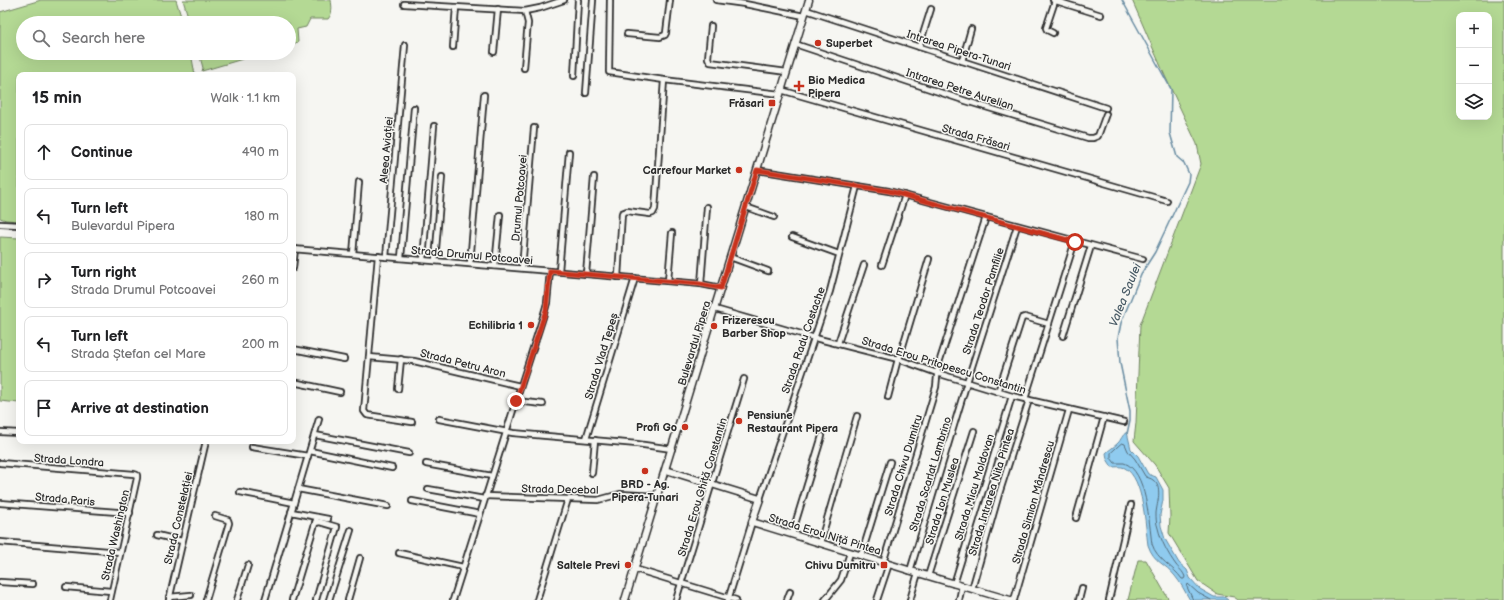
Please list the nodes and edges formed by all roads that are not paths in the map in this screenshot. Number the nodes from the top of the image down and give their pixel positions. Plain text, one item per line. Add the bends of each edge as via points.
1 (564, 0) edge
2 (578, 0) edge
3 (593, 0) edge
4 (610, 0) edge
5 (670, 0) edge
6 (716, 0) edge
7 (809, 0) edge
8 (1054, 0) edge
9 (404, 4) dead end
10 (456, 7) junction
11 (498, 9) junction
12 (931, 9) dead end
13 (525, 11) junction
14 (805, 13) junction
15 (1100, 15) dead end
16 (711, 26) dead end
17 (971, 29) dead end
18 (1053, 33) dead end
19 (627, 34) dead end
20 (795, 44) junction
21 (405, 45) dead end
22 (453, 47) dead end
23 (919, 47) junction
24 (494, 52) dead end
25 (962, 61) junction
26 (524, 68) dead end
27 (787, 72) junction
28 (574, 76) dead end
29 (664, 80) junction
30 (781, 92) junction
31 (586, 93) dead end
32 (484, 95) dead end
33 (414, 108) dead end
34 (1106, 108) dead end
35 (1106, 114) dead end
36 (434, 126) dead end
37 (534, 128) dead end
38 (569, 152) dead end
39 (757, 170) junction
40 (442, 177) dead end
41 (594, 177) dead end
42 (359, 182) dead end
43 (857, 186) junction
44 (904, 194) junction
45 (1166, 201) dead end
46 (707, 207) dead end
47 (746, 207) junction
48 (500, 215) dead end
49 (774, 217) dead end
50 (986, 217) junction
51 (0, 224) edge
52 (16, 225) edge
53 (1017, 226) junction
54 (672, 233) dead end
55 (792, 237) dead end
56 (1075, 242) junction
57 (1091, 246) junction
58 (296, 249) edge
59 (353, 254) junction
60 (839, 254) junction
61 (378, 256) junction
62 (386, 257) junction
63 (730, 257) junction
64 (400, 258) junction
65 (929, 259) dead end
66 (1143, 259) dead end
67 (423, 260) junction
68 (435, 261) junction
69 (470, 264) junction
70 (864, 265) dead end
71 (882, 265) dead end
72 (495, 266) junction
73 (522, 268) junction
74 (550, 271) junction
75 (559, 271) junction
76 (768, 271) dead end
77 (586, 274) junction
78 (618, 277) junction
79 (635, 278) junction
80 (668, 281) junction
81 (700, 284) junction
82 (721, 288) junction
83 (715, 309) junction
84 (1048, 324) junction
85 (1063, 336) dead end
86 (815, 338) junction
87 (838, 343) junction
88 (296, 350) edge
89 (369, 357) junction
90 (344, 359) dead end
91 (401, 359) junction
92 (899, 359) junction
93 (937, 373) junction
94 (744, 379) dead end
95 (967, 382) junction
96 (296, 383) edge
97 (520, 386) junction
98 (398, 389) dead end
99 (340, 392) dead end
100 (998, 392) junction
101 (1012, 396) junction
102 (888, 397) dead end
103 (1027, 400) junction
104 (516, 401) junction
105 (543, 404) dead end
106 (1069, 410) junction
107 (857, 416) dead end
108 (1104, 417) junction
109 (319, 419) dead end
110 (439, 419) dead end
111 (412, 422) dead end
112 (1124, 422) dead end
113 (974, 431) dead end
114 (0, 432) edge
115 (506, 432) junction
116 (16, 433) edge
117 (315, 434) junction
118 (822, 436) dead end
119 (586, 439) junction
120 (595, 440) junction
121 (205, 444) edge
122 (252, 447) dead end
123 (672, 449) junction
124 (408, 453) dead end
125 (309, 454) junction
126 (890, 462) dead end
127 (0, 463) edge
128 (426, 464) dead end
129 (392, 468) dead end
130 (666, 470) junction
131 (592, 473) dead end
132 (137, 475) joint
133 (492, 476) junction
134 (712, 484) junction
135 (298, 489) junction
136 (428, 489) dead end
137 (240, 492) dead end
138 (657, 496) junction
139 (485, 498) junction
140 (760, 499) junction
141 (568, 500) junction
142 (412, 501) dead end
143 (0, 503) edge
144 (294, 503) junction
145 (1130, 505) dead end
146 (388, 506) dead end
147 (291, 512) junction
148 (130, 513) junction
149 (480, 514) junction
150 (215, 516) dead end
151 (317, 517) junction
152 (1076, 518) dead end
153 (328, 519) dead end
154 (752, 522) junction
155 (315, 523) junction
156 (351, 530) dead end
157 (792, 534) junction
158 (157, 535) dead end
159 (182, 541) junction
160 (0, 542) edge
161 (820, 543) junction
162 (120, 552) junction
163 (850, 552) junction
164 (399, 554) dead end
165 (861, 556) junction
166 (360, 558) dead end
167 (886, 564) junction
168 (248, 565) dead end
169 (463, 567) junction
170 (635, 569) junction
171 (910, 571) junction
172 (918, 573) junction
173 (928, 576) junction
174 (0, 582) edge
175 (681, 583) junction
176 (33, 584) dead end
177 (954, 584) junction
178 (962, 586) junction
179 (66, 587) dead end
180 (1082, 588) dead end
181 (972, 589) junction
182 (111, 591) junction
183 (790, 592) dead end
184 (191, 595) dead end
185 (169, 599) edge
186 (728, 599) edge
187 (110, 600) edge
188 (206, 600) edge
189 (237, 600) edge
190 (265, 600) edge
191 (292, 600) edge
192 (316, 600) edge
193 (329, 600) edge
194 (348, 600) edge
195 (453, 600) edge
196 (538, 600) edge
197 (625, 600) edge
198 (676, 600) edge
199 (736, 600) edge
200 (788, 600) edge
201 (825, 600) edge
202 (877, 600) edge
203 (910, 600) edge
204 (958, 600) edge
205 (1010, 600) edge
206 (1014, 600) edge
207 (1079, 600) edge
208 (1109, 600) edge

1 - 13 street
2 - 28 street
3 - 31 street
4 - 29 street, Strada Frăsari via 609,72
5 - 19 street via 665,36
6 - 14 street, Intrarea Pipera-Tunari
7 - 14 main road, Bulevardul Pipera
8 - 15 street
8 - 18 street via 1046,28
9 - 10 street
10 - 11 street
10 - 22 street
11 - 13 street
11 - 24 street
12 - 23 street
13 - 26 street via 528,28
14 - 20 main road, Bulevardul Pipera
14 - 23 street, Intrarea Pipera-Tunari
16 - 27 street via 708,58 710,62
17 - 25 street
20 - 27 main road, Bulevardul Pipera
20 - 35 street, Intrarea Petre Aurelian via 966,101 1088,138 1098,136
21 - 62 street, Aleea Aviației
23 - 25 street, Intrarea Pipera-Tunari
25 - 34 street, Intrarea Pipera-Tunari
27 - 30 main road, Bulevardul Pipera
29 - 30 street, Strada Frăsari
29 - 78 street via 655,209 650,214 627,211 622,213
30 - 39 main road, Bulevardul Pipera
30 - 45 street, Strada Frăsari
32 - 69 street
33 - 64 street
36 - 67 street
37 - 73 street, Drumul Potcoavei
38 - 75 street
39 - 43 street
39 - 47 main road, Bulevardul Pipera
40 - 68 street
41 - 77 street
42 - 59 street
43 - 44 street
43 - 60 street, Strada Radu Costache
44 - 50 street
44 - 71 street
46 - 81 street
47 - 49 street
47 - 63 main road, Bulevardul Pipera
48 - 72 street
50 - 53 street
50 - 93 street, Strada Chivu Dumitru
51 - 52 street
53 - 56 street
53 - 95 street, Strada Teodor Pamfilie
54 - 80 street
55 - 60 street
56 - 57 street
56 - 84 street, Strada Intrarea Nita Pintea
57 - 66 street
57 - 85 street
58 - 59 street, Strada Drumul Potcoavei
59 - 61 street, Strada Drumul Potcoavei
60 - 86 street, Strada Radu Costache
61 - 62 street, Strada Drumul Potcoavei
61 - 89 street
62 - 64 street, Strada Drumul Potcoavei
63 - 76 street
63 - 82 main road, Bulevardul Pipera
64 - 67 street, Strada Drumul Potcoavei
65 - 92 street
67 - 68 street, Strada Drumul Potcoavei
68 - 69 street, Strada Drumul Potcoavei
69 - 72 street, Strada Drumul Potcoavei
70 - 87 street
72 - 73 street, Strada Drumul Potcoavei
73 - 74 street, Strada Drumul Potcoavei
74 - 75 street, Strada Drumul Potcoavei
74 - 97 street via 546,310
75 - 77 street, Strada Drumul Potcoavei
77 - 78 street, Strada Drumul Potcoavei
78 - 79 street, Strada Drumul Potcoavei
79 - 80 street, Strada Drumul Potcoavei
79 - 119 street, Strada Vlad Țepeș
80 - 81 street, Strada Drumul Potcoavei
81 - 82 street, Strada Drumul Potcoavei
82 - 83 main road, Bulevardul Pipera
83 - 86 street, Strada Erou Pritopescu Constantin
83 - 123 main road, Bulevardul Pipera
84 - 100 street via 1022,318
84 - 103 street, Strada Intrarea Nita Pintea
86 - 87 street, Strada Erou Pritopescu Constantin
86 - 140 street, Strada Radu Costache
87 - 92 street, Strada Erou Pritopescu Constantin
88 - 90 street
89 - 91 street, Strada Petru Aron
89 - 111 street via 365,413
91 - 97 street, Strada Petru Aron
91 - 98 street
92 - 93 street, Strada Erou Pritopescu Constantin
92 - 102 street
93 - 95 street, Strada Erou Pritopescu Constantin
93 - 167 street, Strada Chivu Dumitru via 936,387
94 - 134 street, Strada Erou Ghiță Constantin
95 - 100 street, Strada Erou Pritopescu Constantin
95 - 171 street, Strada Scarlat Lambrino
96 - 99 street
97 - 104 street
100 - 101 street, Strada Erou Pritopescu Constantin
101 - 103 street, Strada Erou Pritopescu Constantin
101 - 177 street, Strada Micu Moldovan
103 - 106 street, Strada Erou Pritopescu Constantin
103 - 181 street, Strada Intrarea Nita Pintea
104 - 105 street
104 - 115 street
106 - 108 street, Strada Erou Pritopescu Constantin
106 - 206 street, Strada Simion Mândrescu
107 - 161 street
108 - 112 street, Strada Erou Pritopescu Constantin
108 - 152 street
109 - 117 street
110 - 115 street
113 - 173 street, Strada Ion Muslea
114 - 116 street
115 - 119 street
115 - 133 street
117 - 124 street
117 - 125 street
118 - 157 street
119 - 120 street
120 - 123 street
120 - 131 street
121 - 159 street, Strada Constelației
122 - 125 street
123 - 130 main road, Bulevardul Pipera
125 - 129 street
125 - 135 street
126 - 165 street
127 - 132 street, Strada Londra
128 - 133 street
130 - 134 main road, Strada Erou Niță Pintea
130 - 138 main road, Bulevardul Pipera
132 - 148 street, Strada Washington
133 - 139 street
134 - 140 main road, Strada Erou Niță Pintea
134 - 175 street, Strada Erou Ghiță Constantin
135 - 144 street
135 - 146 street
136 - 139 street, Strada Decebal
137 - 144 street
138 - 141 street, Strada Decebal via 620,494 602,500
138 - 170 main road, Bulevardul Pipera
139 - 141 street, Strada Decebal
139 - 149 street
140 - 154 main road, Strada Erou Niță Pintea
141 - 196 street
142 - 149 street
143 - 148 street, Strada Paris
144 - 147 street
145 - 208 street
147 - 151 street
147 - 190 street
148 - 162 street, Strada Washington
149 - 169 street
150 - 188 street via 228,520 229,523
151 - 153 street
151 - 155 street
154 - 157 main road, Strada Erou Niță Pintea
154 - 186 street
155 - 191 street
155 - 192 street via 337,527
156 - 193 street
157 - 161 main road, Strada Erou Niță Pintea
158 - 159 street
159 - 185 street, Strada Constelației
160 - 162 street
161 - 163 main road, Strada Erou Niță Pintea
162 - 182 street, Strada Washington
163 - 165 main road, Strada Erou Niță Pintea
163 - 201 street via 841,580
164 - 169 street
165 - 167 main road, Strada Erou Niță Pintea
166 - 194 street
167 - 171 main road, Strada Erou Niță Pintea
167 - 202 street, Strada Chivu Dumitru
168 - 189 street
169 - 195 street
170 - 175 street
170 - 197 main road, Bulevardul Pipera
171 - 172 main road, Strada Erou Niță Pintea
172 - 173 main road, Strada Erou Niță Pintea
172 - 203 street
173 - 177 main road, Strada Erou Niță Pintea
174 - 176 street
175 - 186 street
175 - 198 street, Strada Erou Ghiță Constantin
177 - 178 main road, Strada Erou Niță Pintea
178 - 181 main road, Strada Erou Niță Pintea
178 - 204 street
179 - 182 street
180 - 207 street
181 - 205 main road, Strada Erou Niță Pintea
182 - 187 street, Strada Washington
183 - 200 street
184 - 185 street
186 - 199 street

